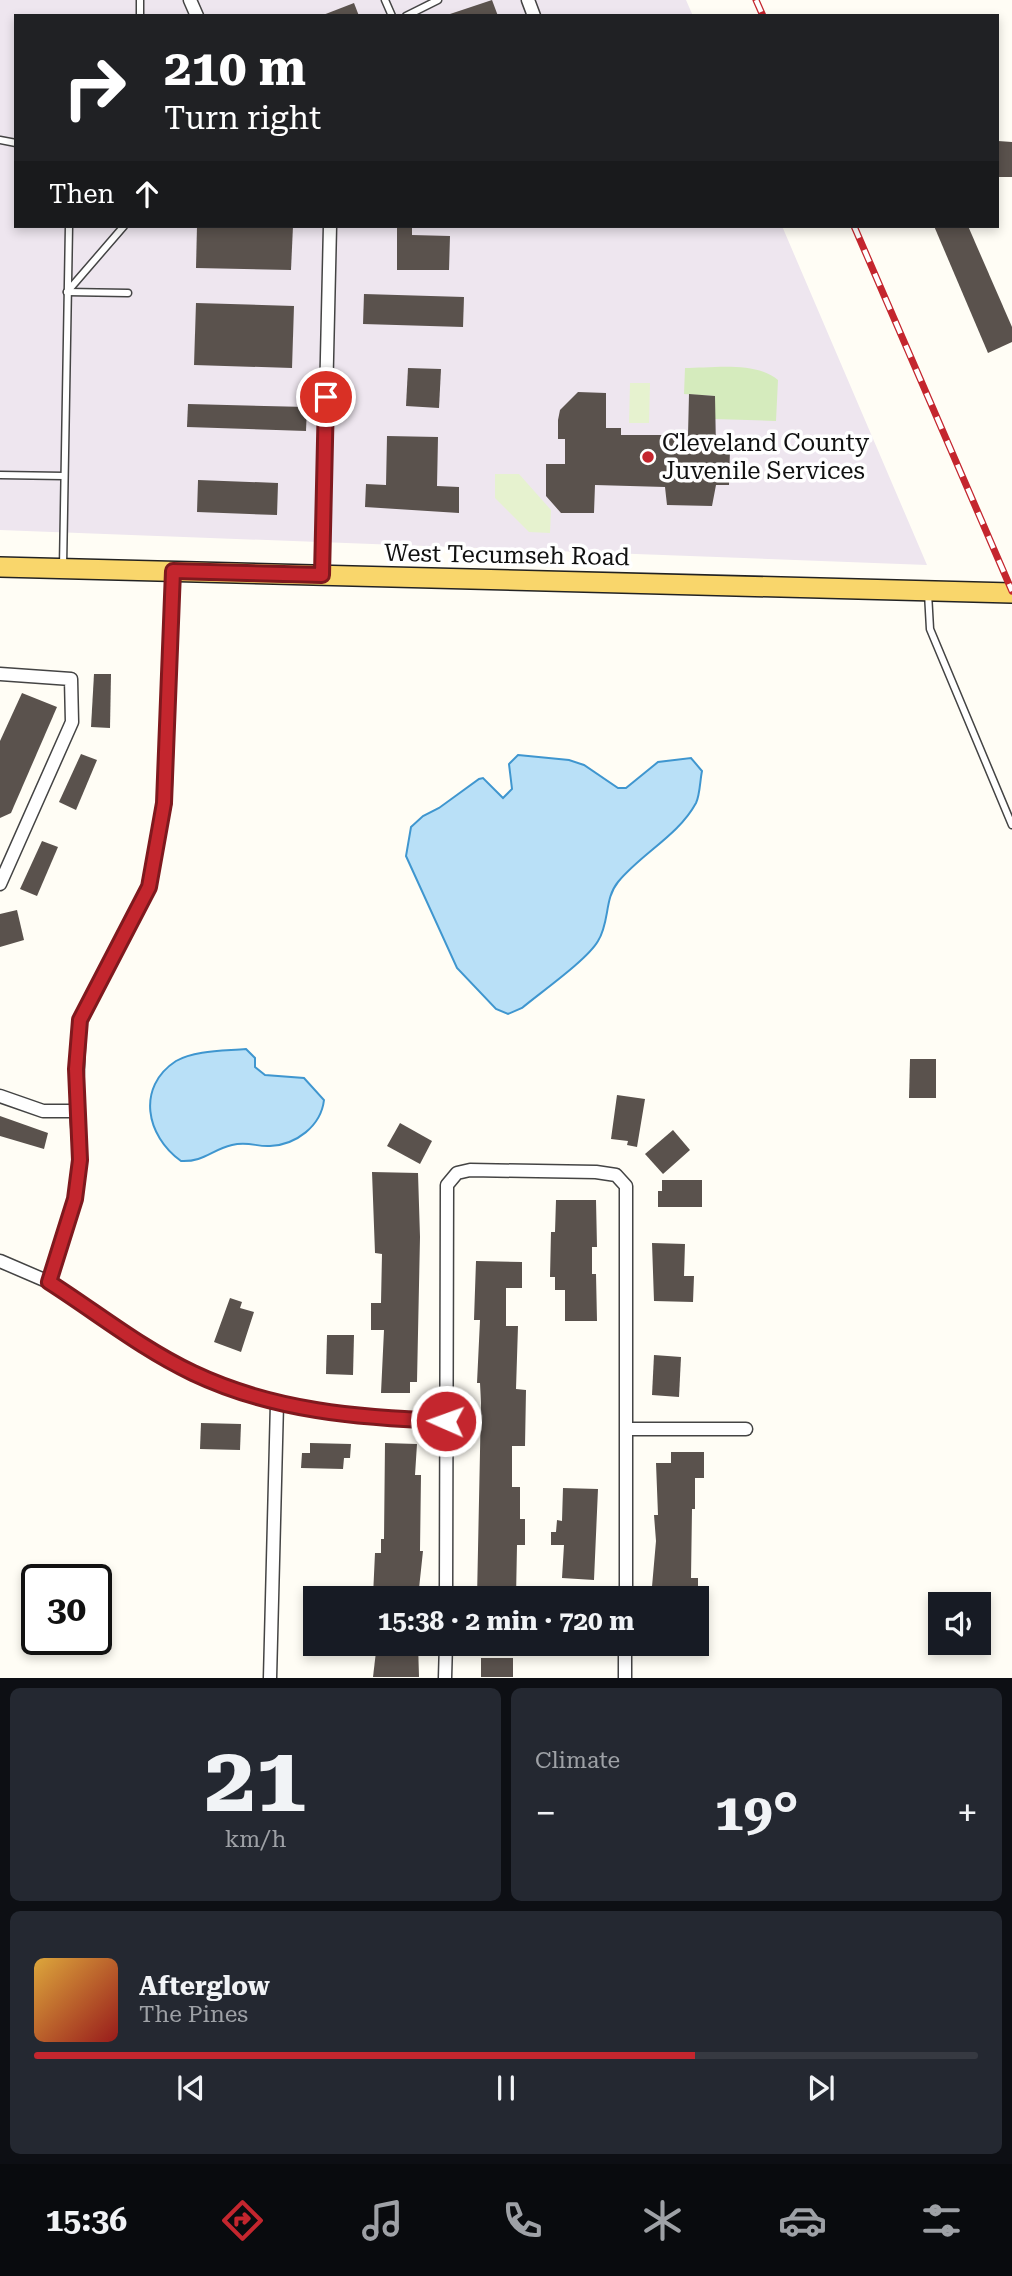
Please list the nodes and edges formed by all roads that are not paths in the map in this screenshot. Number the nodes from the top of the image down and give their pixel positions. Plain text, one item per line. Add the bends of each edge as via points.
1 (438, 0) edge
2 (409, 14) edge
3 (69, 228) edge
4 (122, 228) edge
5 (330, 228) edge
6 (67, 292) junction
7 (128, 293) dead end
8 (0, 475) edge
9 (64, 476) junction
10 (0, 567) edge
11 (62, 569) junction
12 (173, 571) junction
13 (322, 575) junction
14 (928, 591) junction
15 (1012, 593) edge
16 (0, 674) edge
17 (1012, 825) edge
18 (0, 884) edge
19 (0, 1096) edge
20 (76, 1111) junction
21 (0, 1261) edge
22 (49, 1282) junction
23 (277, 1404) junction
24 (446, 1421) junction
25 (628, 1429) junction
26 (746, 1429) dead end
27 (446, 1586) edge
28 (626, 1586) edge
29 (446, 1656) edge
30 (625, 1656) edge
31 (270, 1678) edge
32 (445, 1678) edge
33 (625, 1678) edge

1 - 2 lane
3 - 6 lane
4 - 6 lane
5 - 13 street
6 - 7 lane
6 - 9 lane
8 - 9 lane
9 - 11 lane
10 - 11 main road, West Tecumseh Road
11 - 12 main road, West Tecumseh Road
12 - 13 main road, West Tecumseh Road
12 - 20 street via 164,803 149,887 80,1020
13 - 14 main road, West Tecumseh Road
14 - 15 main road, West Tecumseh Road
14 - 17 lane via 930,628
16 - 18 street via 71,679 72,711 72,722
19 - 20 street via 43,1111
20 - 22 street via 80,1160 75,1199
21 - 22 street
22 - 23 street via 192,1373
23 - 24 street via 358,1418
23 - 31 street
24 - 25 street via 447,1185 457,1173 470,1170 596,1172 616,1175 626,1186
24 - 27 street
25 - 26 street
25 - 28 street
29 - 32 street
30 - 33 street

